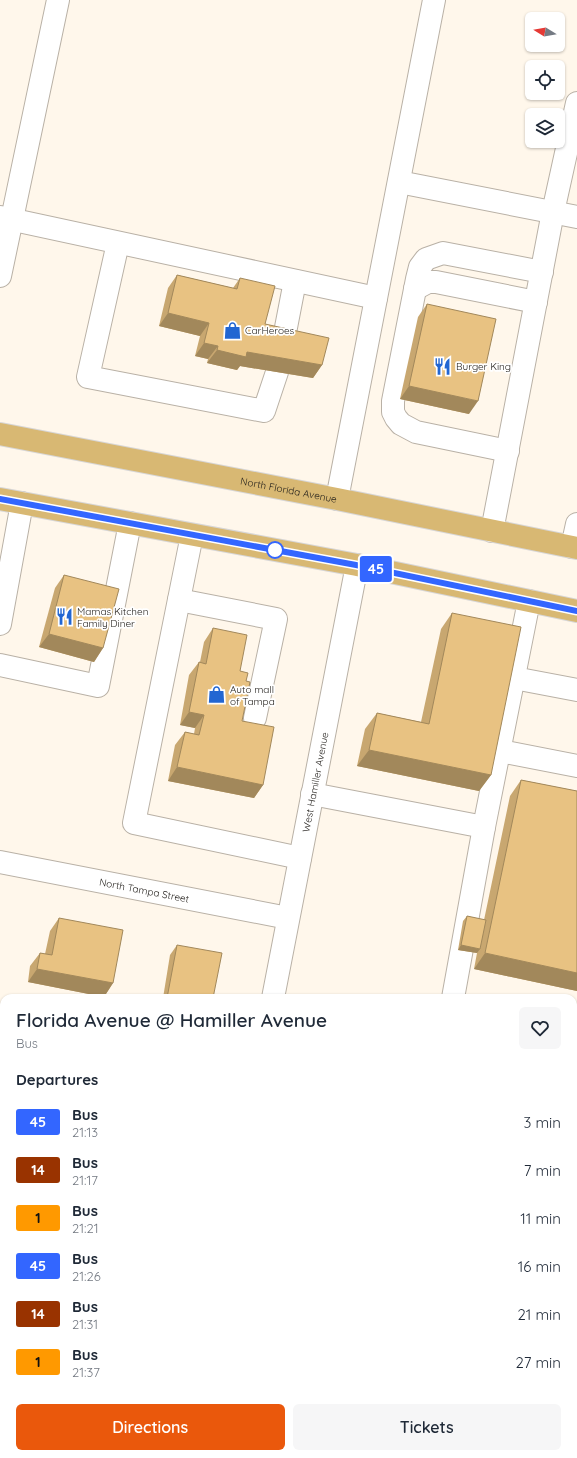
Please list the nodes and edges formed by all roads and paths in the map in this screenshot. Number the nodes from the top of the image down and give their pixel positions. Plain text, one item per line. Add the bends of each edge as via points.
1 (58, 0) edge
2 (434, 0) edge
3 (577, 103) edge
4 (399, 182) junction
5 (553, 212) junction
6 (577, 217) edge
7 (6, 218) edge
8 (118, 243) junction
9 (542, 272) junction
10 (0, 276) edge
11 (295, 281) junction
12 (415, 289) junction
13 (376, 298) junction
14 (536, 302) junction
15 (283, 343) edge
16 (277, 372) edge
17 (0, 434) edge
18 (508, 451) junction
19 (0, 499) edge
20 (337, 499) junction
21 (22, 503) junction
22 (130, 523) junction
23 (577, 524) edge
24 (492, 531) junction
25 (192, 535) junction
26 (575, 548) edge
27 (356, 565) junction
28 (179, 600) junction
29 (529, 601) junction
30 (577, 611) edge
31 (0, 624) edge
32 (0, 665) edge
33 (514, 678) junction
34 (577, 690) edge
35 (255, 718) dead end
36 (500, 751) junction
37 (577, 766) edge
38 (312, 794) junction
39 (484, 827) junction
40 (300, 858) junction
41 (0, 862) edge
42 (288, 918) junction
43 (274, 994) edge
44 (454, 994) edge

1 - 7 street
2 - 4 street
3 - 5 street
4 - 5 street
4 - 13 street
5 - 6 street
5 - 9 street
7 - 8 street
7 - 10 street
8 - 11 street
8 - 16 street via 88,377 264,411
9 - 12 street via 443,253 426,258 420,267
9 - 14 street
11 - 13 street
11 - 15 street
12 - 14 street via 421,284 436,282
12 - 18 street via 393,401 396,418 401,424 416,432
13 - 20 street
14 - 18 street
17 - 20 main road, North Florida Avenue
18 - 24 street
19 - 21 main road
20 - 24 main road, North Florida Avenue
21 - 22 main road
21 - 31 street
22 - 25 main road
22 - 32 street via 98,686
23 - 26 street
24 - 26 main road, North Florida Avenue
25 - 27 main road
25 - 28 street
27 - 29 main road
27 - 38 street, West Hamiller Avenue
28 - 35 street via 276,619
28 - 40 street via 134,823
29 - 30 main road
29 - 33 street
33 - 34 street
33 - 36 street
36 - 37 street
36 - 39 street
38 - 39 street
38 - 40 street, West Hamiller Avenue
39 - 44 street
40 - 42 street, West Hamiller Avenue
41 - 42 street, North Tampa Street
42 - 43 street, West Hamiller Avenue

